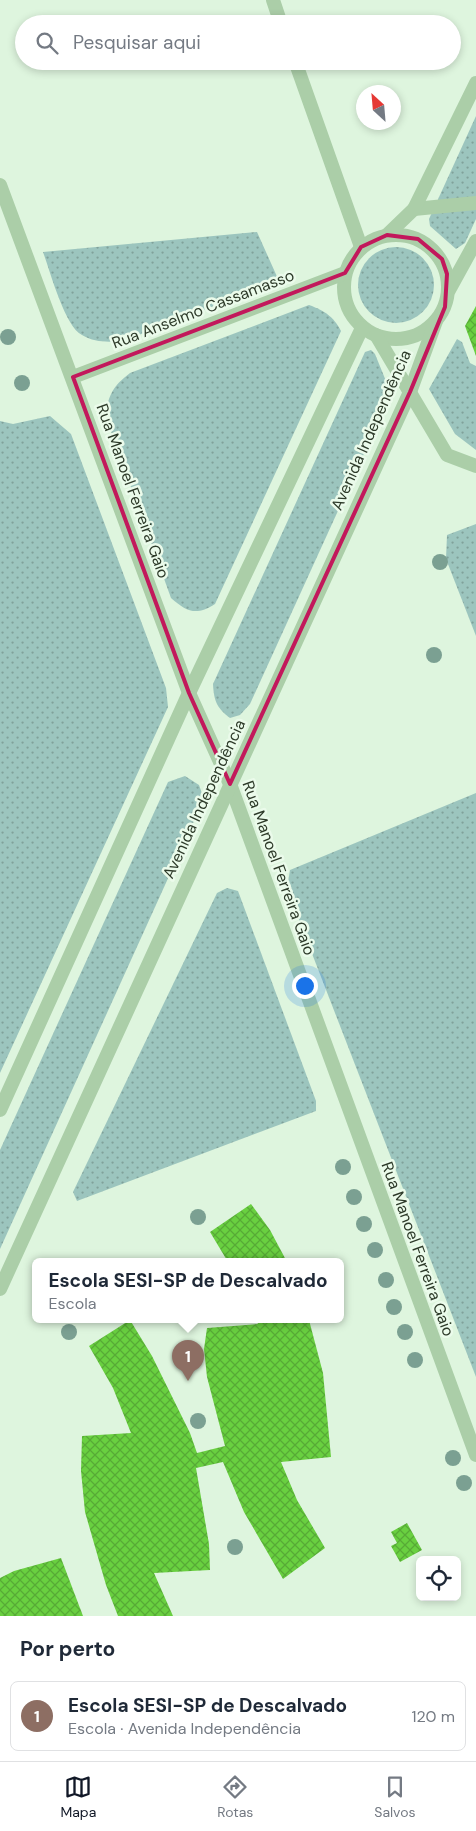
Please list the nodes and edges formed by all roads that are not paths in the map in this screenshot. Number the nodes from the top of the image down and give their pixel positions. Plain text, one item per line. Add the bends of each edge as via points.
1 (273, 0) edge
2 (278, 15) edge
3 (298, 70) edge
4 (476, 82) edge
5 (0, 185) edge
6 (476, 203) edge
7 (414, 209) junction
8 (387, 235) junction
9 (476, 241) edge
10 (361, 247) junction
11 (345, 273) junction
12 (449, 290) junction
13 (436, 321) junction
14 (362, 328) junction
15 (376, 336) junction
16 (73, 377) junction
17 (410, 392) junction
18 (476, 466) edge
19 (189, 693) junction
20 (230, 784) junction
21 (0, 1110) edge
22 (0, 1289) edge
23 (476, 1455) edge

1 - 2 street
3 - 10 street
4 - 7 street
5 - 16 street, Rua Manoel Ferreira Gaio
6 - 7 street
7 - 8 street
8 - 10 street
8 - 12 street via 402,234 431,247 442,259
9 - 12 street
10 - 11 street
11 - 14 street via 346,303
11 - 16 street, Rua Anselmo Cassamasso
12 - 13 street via 445,307
13 - 15 street via 423,332 408,338
13 - 17 street, Avenida Independência
14 - 15 street
14 - 19 street
15 - 17 street
16 - 19 street, Rua Manoel Ferreira Gaio
17 - 18 street via 447,455
17 - 20 street, Avenida Independência
19 - 20 street, Rua Manoel Ferreira Gaio
19 - 21 street
20 - 22 street, Avenida Independência
20 - 23 street, Rua Manoel Ferreira Gaio

